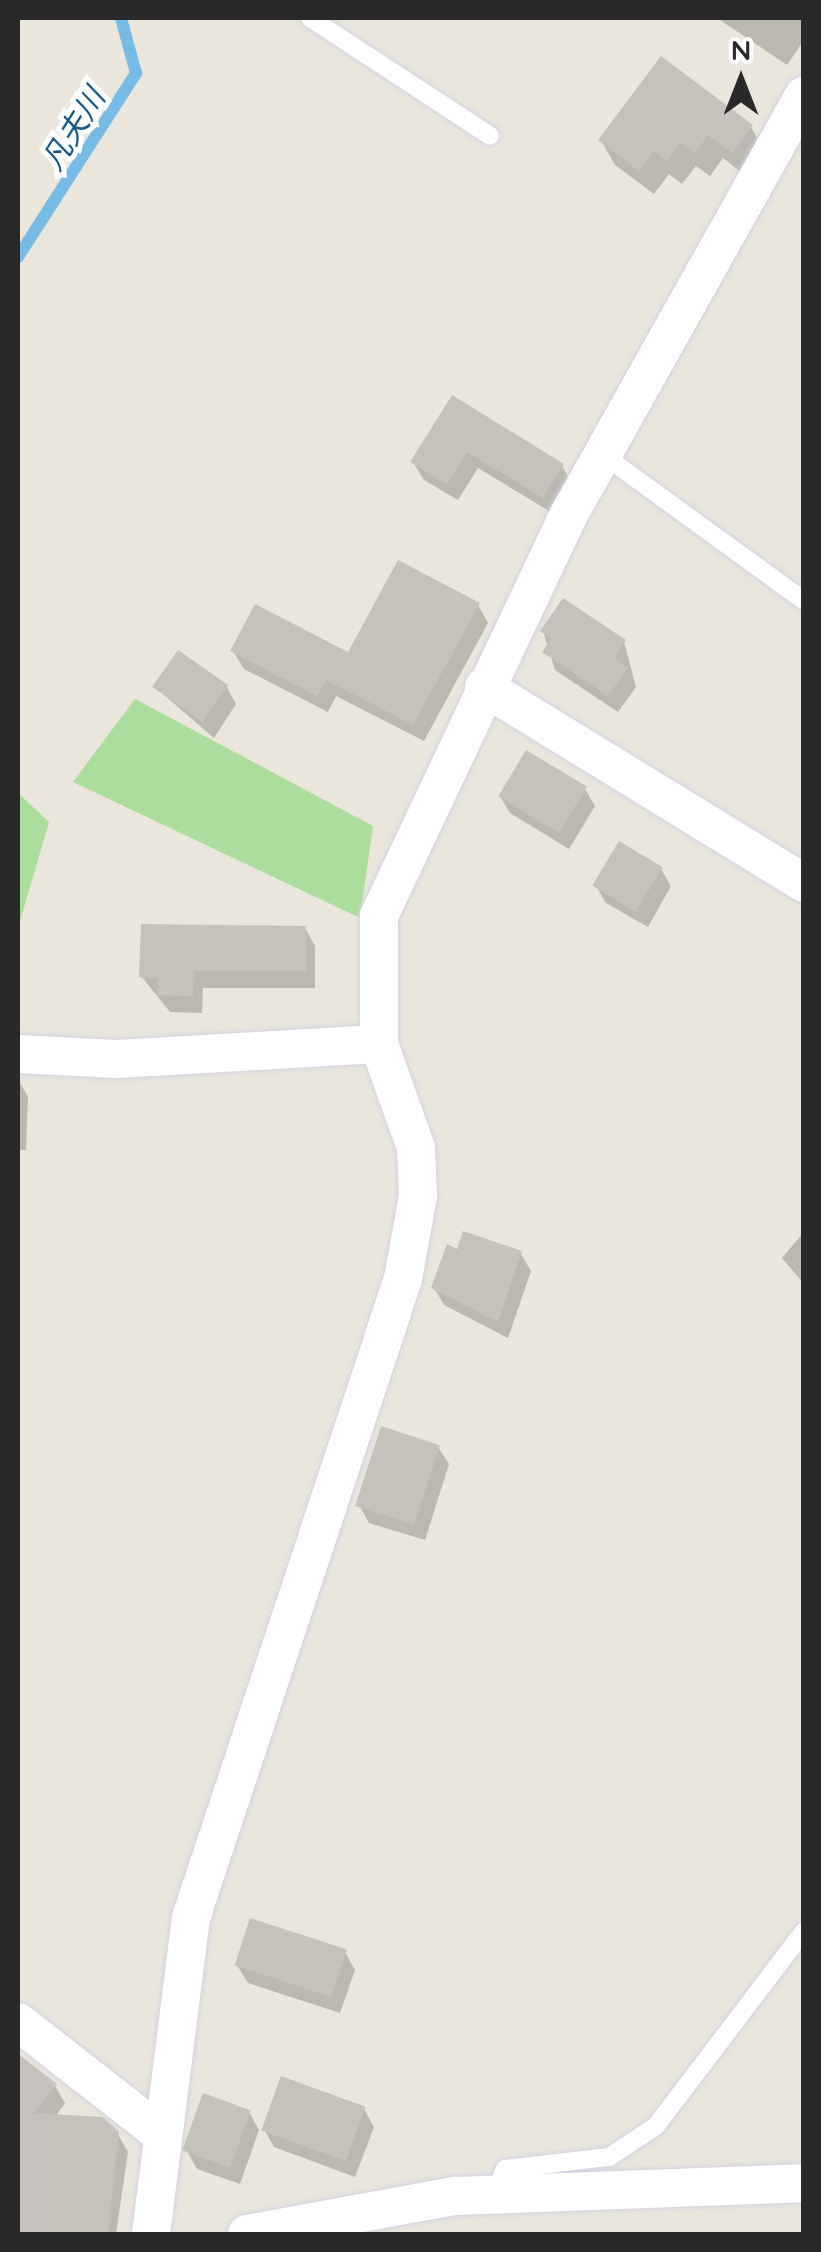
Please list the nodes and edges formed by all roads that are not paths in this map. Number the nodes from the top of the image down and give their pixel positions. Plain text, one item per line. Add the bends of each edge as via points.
1 (310, 18) edge
2 (804, 96) edge
3 (490, 136) dead end
4 (602, 454) junction
5 (804, 601) edge
6 (484, 687) junction
7 (804, 883) edge
8 (379, 1044) junction
9 (18, 1054) edge
10 (804, 1931) edge
11 (18, 2022) edge
12 (160, 2132) junction
13 (804, 2183) edge
14 (495, 2194) junction
15 (152, 2234) edge
16 (247, 2234) edge

1 - 3 lane
2 - 4 street
4 - 5 lane
4 - 6 street
6 - 7 street
6 - 8 street via 380,916
8 - 9 street via 117,1059
8 - 12 street via 416,1148 418,1196 403,1279 191,1918
10 - 14 lane via 656,2126 609,2157 504,2169
11 - 12 street
12 - 15 street
13 - 14 street
14 - 16 street

